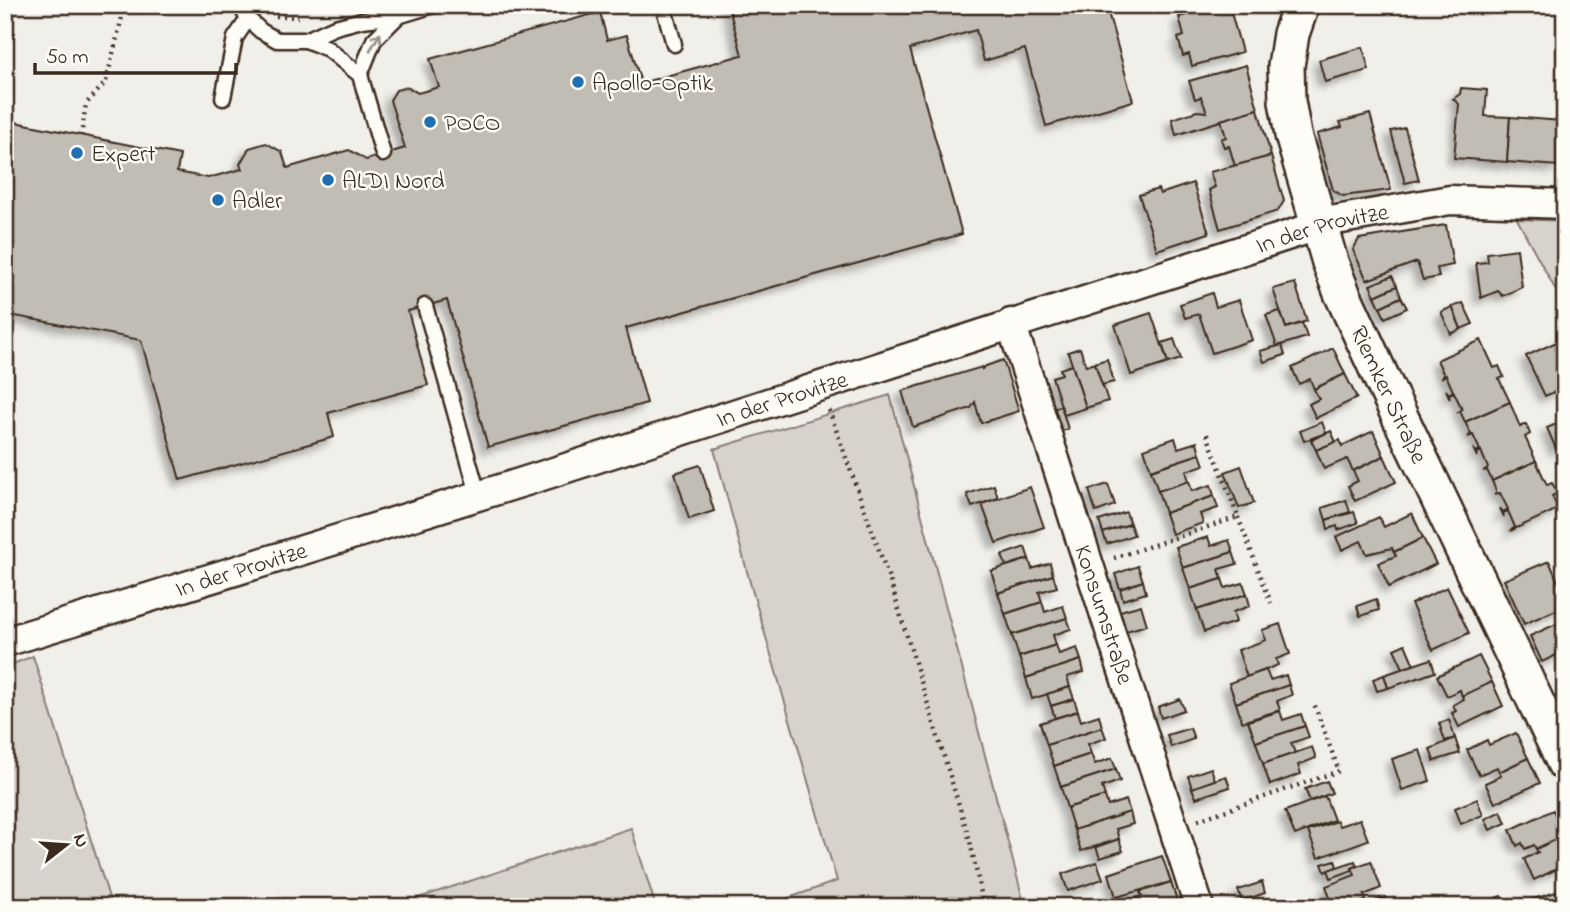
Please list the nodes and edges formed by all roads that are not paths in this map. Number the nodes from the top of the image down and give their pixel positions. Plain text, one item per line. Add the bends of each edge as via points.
1 (240, 5) edge
2 (434, 5) edge
3 (663, 5) edge
4 (1301, 5) edge
5 (398, 16) junction
6 (248, 19) junction
7 (306, 40) junction
8 (674, 44) dead end
9 (360, 75) junction
10 (223, 98) dead end
11 (383, 154) dead end
12 (1565, 204) edge
13 (1318, 225) junction
14 (425, 306) dead end
15 (1011, 323) junction
16 (478, 494) junction
17 (5, 642) edge
18 (1565, 763) edge
19 (1199, 907) edge

1 - 6 lane
2 - 5 lane
3 - 8 lane
4 - 13 street, Riemker Straße via 1286,66 1287,101
5 - 7 lane via 335,27
9 -> 5 lane via 374,40
6 - 7 lane via 277,40
6 - 10 lane via 234,38
7 - 9 lane via 328,48
9 - 11 lane
12 - 13 street, In der Provitze via 1450,200
13 - 15 street, In der Provitze
13 - 18 street, Riemker Straße via 1342,293
14 - 16 lane
15 - 16 street, In der Provitze
15 - 19 street, Konsumstraße
16 - 17 street, In der Provitze

